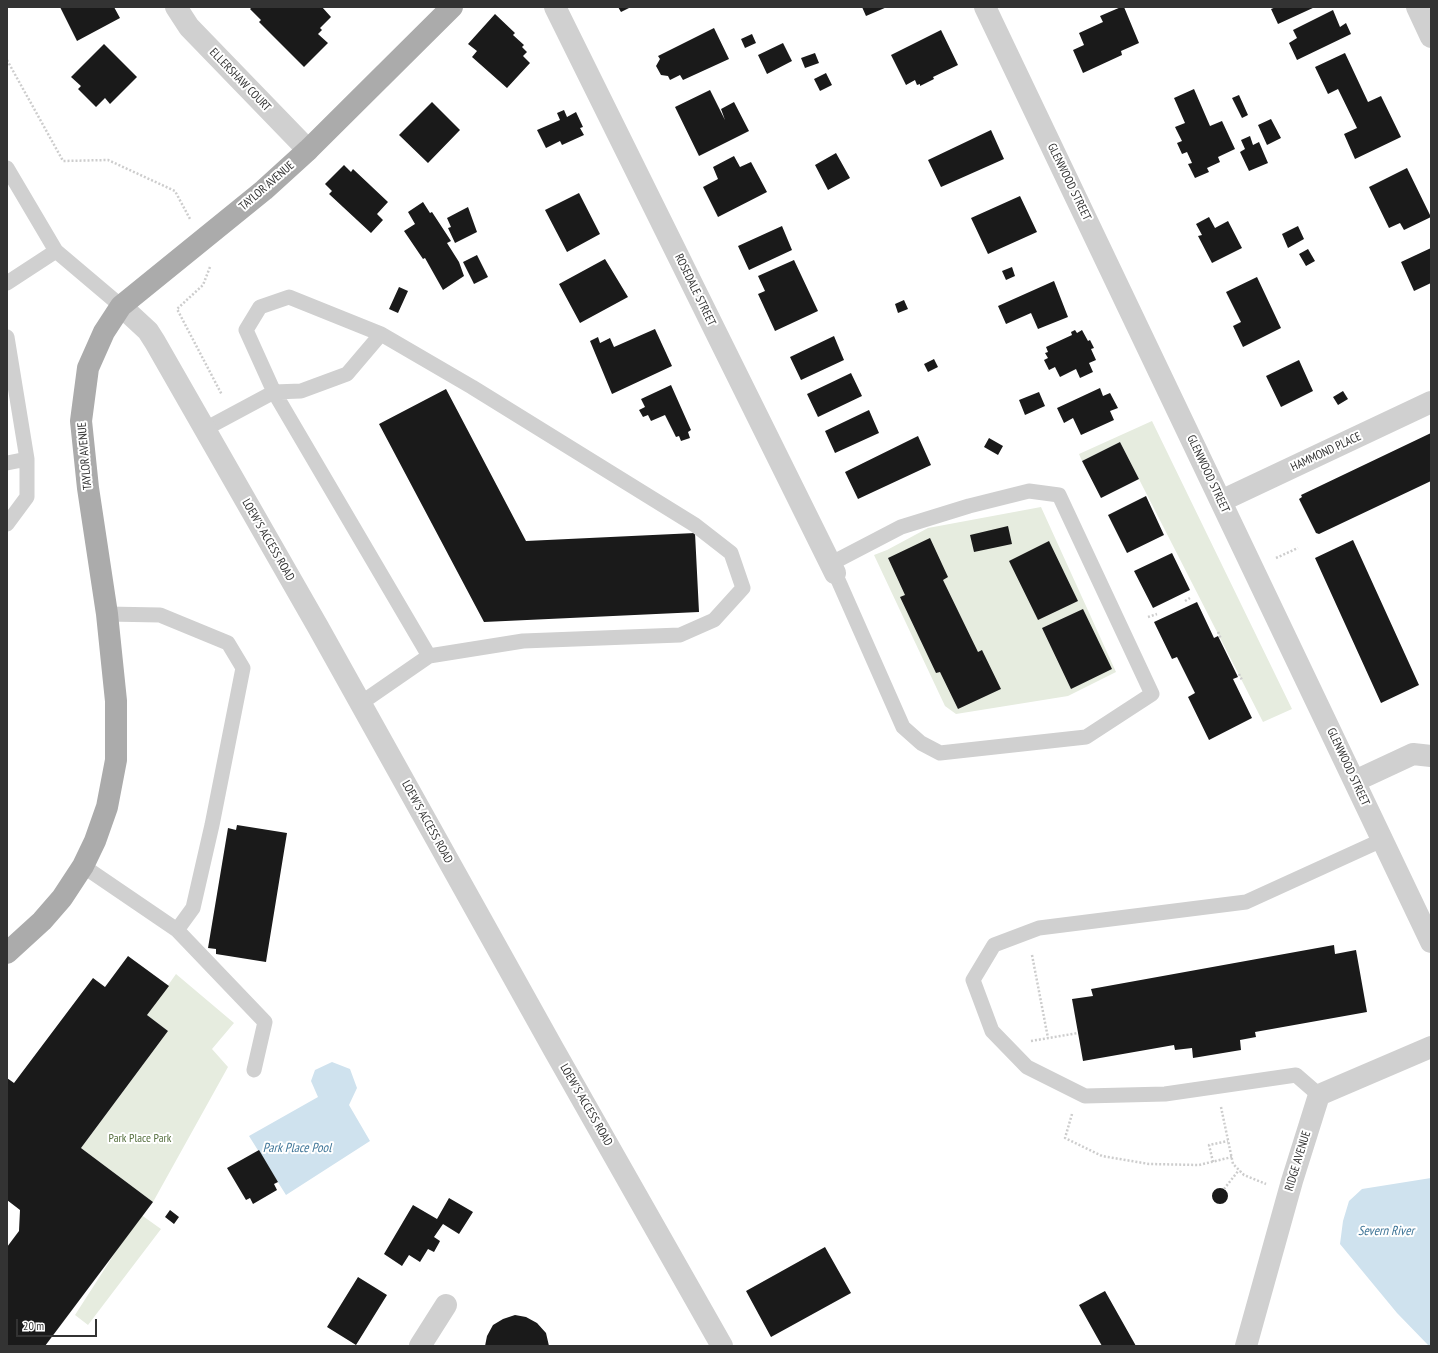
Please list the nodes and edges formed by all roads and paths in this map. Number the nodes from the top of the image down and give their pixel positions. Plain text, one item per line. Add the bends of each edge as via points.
1 (176, 7) edge
2 (452, 7) edge
3 (555, 7) edge
4 (985, 7) edge
5 (1417, 7) edge
6 (1431, 37) edge
7 (7, 60) edge
8 (308, 150) junction
9 (7, 168) edge
10 (203, 241) junction
11 (56, 252) junction
12 (7, 283) edge
13 (121, 306) junction
14 (381, 334) junction
15 (7, 337) edge
16 (274, 392) junction
17 (1431, 402) edge
18 (233, 415) junction
19 (205, 429) junction
20 (27, 460) junction
21 (7, 463) edge
22 (1221, 501) junction
23 (7, 524) edge
24 (1298, 548) dead end
25 (1272, 560) dead end
26 (833, 569) junction
27 (1190, 598) dead end
28 (1185, 601) dead end
29 (107, 614) junction
30 (1157, 614) dead end
31 (1148, 617) dead end
32 (1218, 632) dead end
33 (1221, 638) dead end
34 (429, 656) junction
35 (1239, 674) dead end
36 (1242, 680) dead end
37 (361, 703) junction
38 (1431, 756) edge
39 (1355, 781) junction
40 (1382, 840) junction
41 (83, 866) junction
42 (177, 930) junction
43 (1431, 942) edge
44 (7, 953) edge
45 (1032, 955) dead end
46 (1078, 1033) dead end
47 (1048, 1038) junction
48 (1029, 1042) dead end
49 (1431, 1047) edge
50 (254, 1070) dead end
51 (1319, 1094) junction
52 (1220, 1103) dead end
53 (1072, 1112) dead end
54 (1228, 1141) junction
55 (1232, 1158) junction
56 (1213, 1162) junction
57 (1239, 1170) junction
58 (1266, 1185) dead end
59 (1224, 1189) dead end
60 (446, 1304) dead end
61 (420, 1346) edge
62 (722, 1346) edge
63 (1246, 1346) edge

1 - 8 street, ELLERSHAW COURT via 189,27
2 - 8 main road, TAYLOR AVENUE
3 - 26 street, ROSEDALE STREET
4 - 22 street, GLENWOOD STREET
5 - 6 street
7 - 10 path via 63,161 108,160 175,191
8 - 10 main road, TAYLOR AVENUE
9 - 11 lane
10 - 13 main road, TAYLOR AVENUE
10 - 18 path via 214,259 203,285 177,308
11 - 12 lane
11 - 13 lane
13 - 19 street, LOEW'S ACCESS ROAD via 148,331
13 - 29 main road, TAYLOR AVENUE via 104,332 88,368 81,421 88,488
14 - 16 lane via 347,374 301,391
14 - 16 lane via 289,298 260,307 246,330
14 - 34 lane via 472,387 695,525 730,553 743,588 714,620 680,635 523,641
15 - 20 lane
16 - 18 lane
16 - 34 lane
17 - 22 street, HAMMOND PLACE
18 - 19 lane
19 - 37 street, LOEW'S ACCESS ROAD
20 - 21 lane
20 - 23 lane via 27,497
22 - 39 street, GLENWOOD STREET
24 - 25 path
26 - 26 lane via 901,527 1029,491 1059,495 1152,694 1086,737 940,753 921,743 903,727
27 - 28 path
29 - 41 main road, TAYLOR AVENUE via 116,701 116,760 107,807
29 - 42 lane via 160,615 228,643 243,668 193,908
30 - 31 path
32 - 33 path
34 - 37 lane
35 - 36 path
37 - 62 street, LOEW'S ACCESS ROAD
38 - 39 street via 1413,754
39 - 40 street, GLENWOOD STREET
40 - 43 street, GLENWOOD STREET
40 - 51 lane via 1246,902 1039,928 994,945 972,980 992,1031 1027,1067 1085,1096 1165,1094 1296,1075
41 - 42 lane
41 - 44 main road, TAYLOR AVENUE via 62,898 42,921
42 - 50 lane via 265,1022
45 - 47 path
46 - 47 path
47 - 48 path
49 - 51 street
51 - 63 street, RIDGE AVENUE
52 - 54 path
53 - 56 path via 1065,1138 1102,1156 1149,1164 1199,1165
54 - 55 path
54 - 56 path via 1209,1145
55 - 56 path
55 - 57 path via 1233,1164
57 - 58 path
57 - 59 path
60 - 61 street

